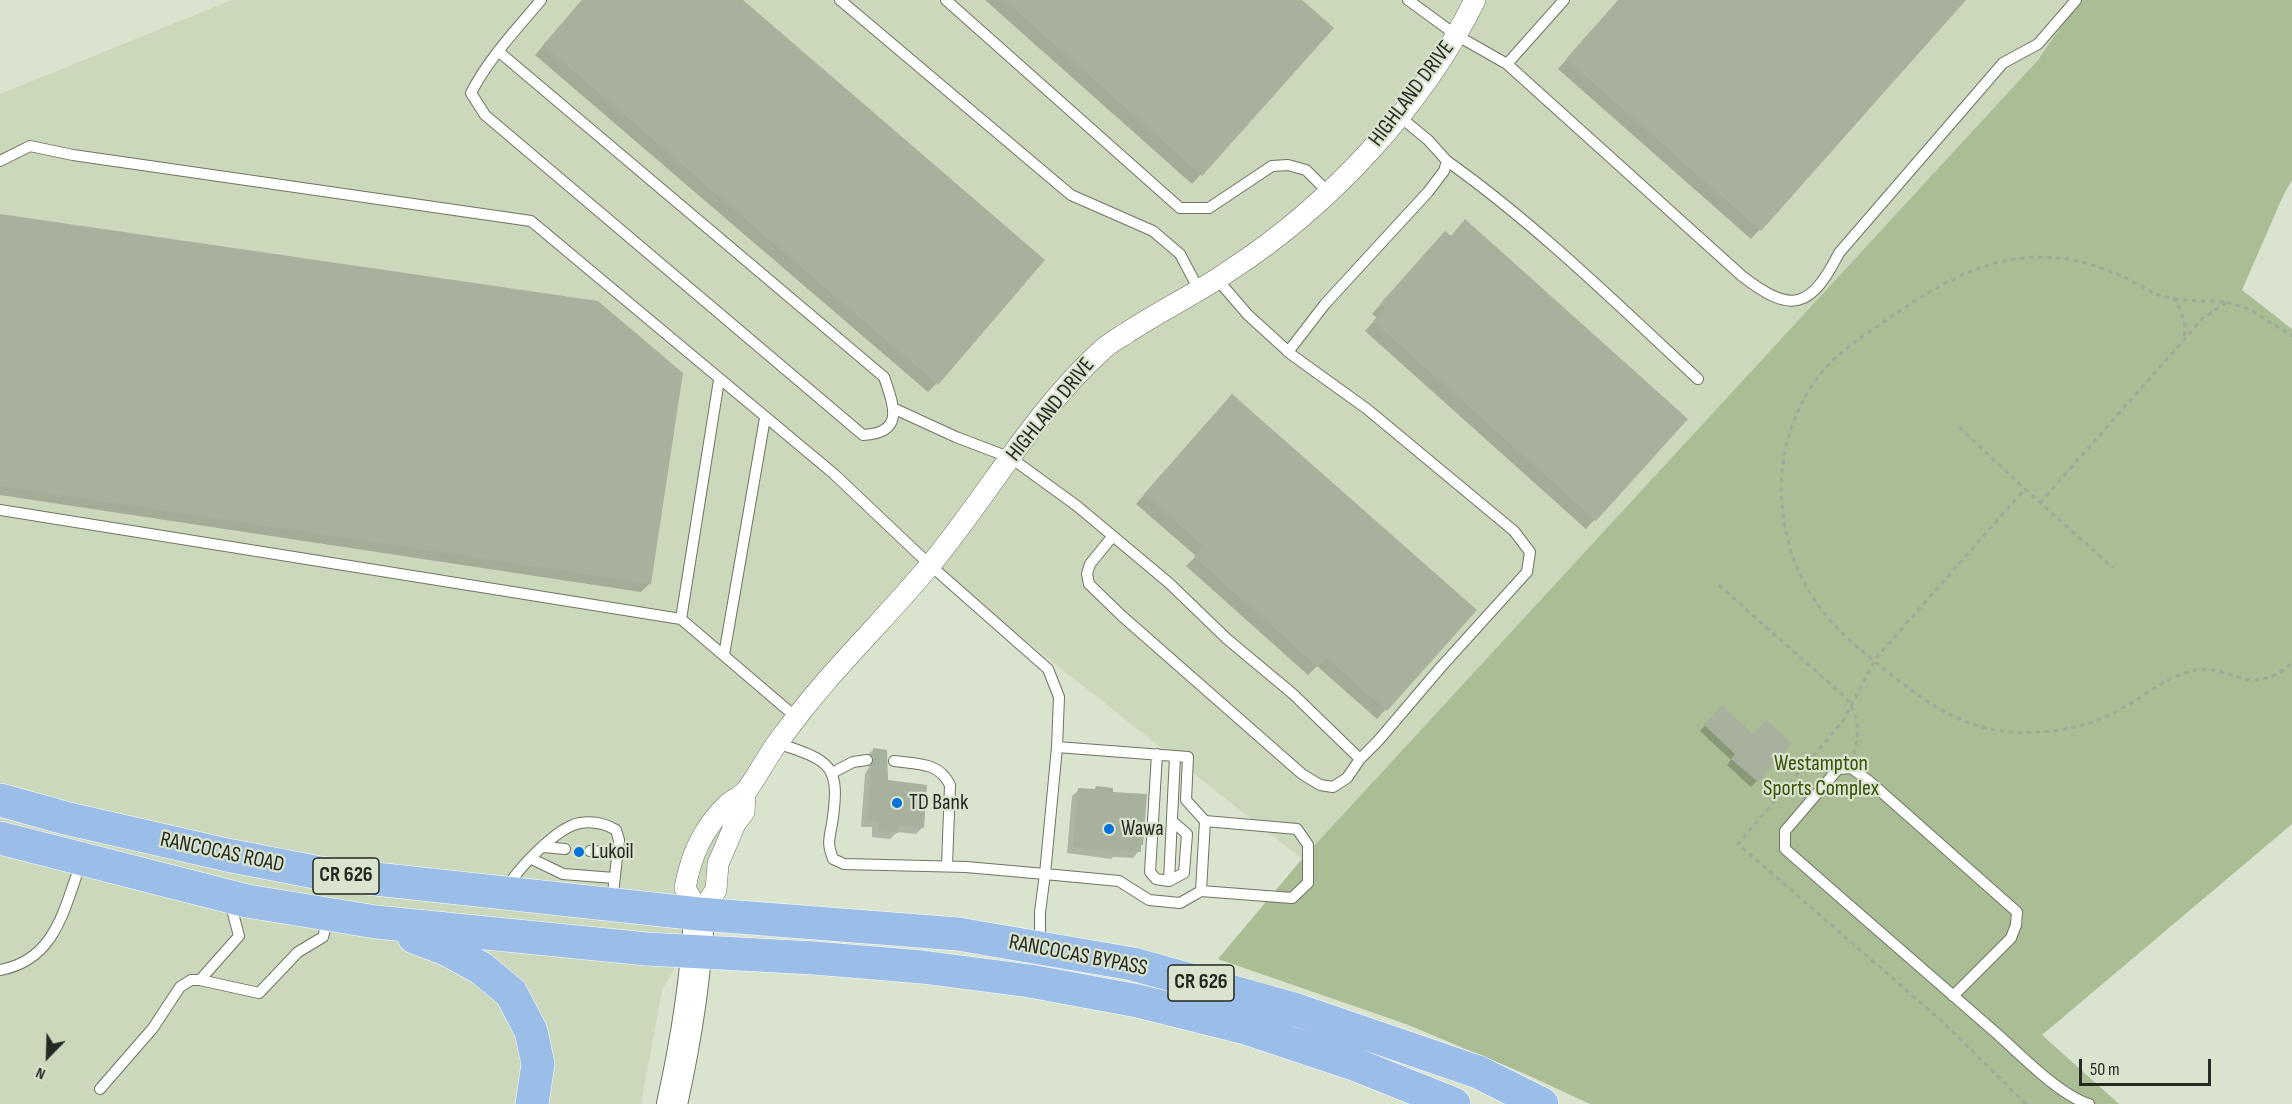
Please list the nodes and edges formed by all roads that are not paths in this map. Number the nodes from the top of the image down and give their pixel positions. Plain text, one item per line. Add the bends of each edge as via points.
1 (541, 0) edge
2 (840, 0) edge
3 (946, 0) edge
4 (1408, 0) edge
5 (1475, 0) edge
6 (1564, 0) edge
7 (2076, 0) edge
8 (1456, 35) junction
9 (498, 51) junction
10 (1508, 64) junction
11 (1399, 116) junction
12 (0, 161) edge
13 (1447, 161) junction
14 (1329, 193) junction
15 (1218, 279) junction
16 (1199, 290) junction
17 (1288, 352) junction
18 (1698, 379) dead end
19 (719, 380) junction
20 (895, 409) junction
21 (765, 418) junction
22 (1011, 458) junction
23 (0, 510) edge
24 (1112, 537) junction
25 (930, 565) junction
26 (681, 619) junction
27 (724, 655) junction
28 (797, 717) junction
29 (777, 743) junction
30 (1057, 747) junction
31 (1157, 754) junction
32 (1176, 756) junction
33 (1360, 759) junction
34 (867, 760) dead end
35 (894, 761) dead end
36 (832, 773) junction
37 (745, 793) junction
38 (0, 800) edge
39 (1205, 821) junction
40 (1237, 824) junction
41 (1272, 827) junction
42 (1236, 837) dead end
43 (0, 838) edge
44 (1271, 839) dead end
45 (544, 847) junction
46 (565, 849) dead end
47 (590, 851) dead end
48 (617, 853) junction
49 (83, 859) junction
50 (532, 859) junction
51 (947, 866) junction
52 (1045, 874) junction
53 (613, 891) junction
54 (1201, 891) junction
55 (505, 893) junction
56 (228, 897) junction
57 (329, 914) junction
58 (699, 914) junction
59 (376, 922) junction
60 (1040, 948) junction
61 (697, 952) junction
62 (0, 970) edge
63 (200, 980) junction
64 (1953, 996) junction
65 (100, 1089) dead end
66 (532, 1104) edge
67 (672, 1104) edge
68 (1454, 1104) edge
69 (1542, 1104) edge
70 (2089, 1104) edge

1 - 9 lane
2 - 16 lane via 1071,195 1153,231 1180,254
3 - 14 lane via 1180,208 1209,208 1272,166 1280,165 1306,170
4 - 8 lane
5 - 8 street, HIGHLAND DRIVE
6 - 10 lane
7 - 10 lane via 2038,44 2003,63 1839,253 1812,295 1792,301 1773,297 1742,276
8 - 10 lane
8 - 11 street, HIGHLAND DRIVE
9 - 20 lane via 884,377
9 - 20 lane via 471,93 485,115 862,435 877,435 888,428
11 - 13 lane
11 - 14 street, HIGHLAND DRIVE
12 - 19 lane via 30,146 531,221
13 - 17 lane via 1428,192 1325,304
13 - 18 lane via 1544,237
14 - 15 street, HIGHLAND DRIVE
15 - 16 street, HIGHLAND DRIVE
15 - 17 lane via 1248,315
16 - 22 street, HIGHLAND DRIVE via 1102,349 1059,394
17 - 33 lane via 1386,424 1514,531 1530,552 1527,572
19 - 21 lane
19 - 26 lane
20 - 22 lane
21 - 25 lane via 834,474
21 - 27 lane
22 - 24 lane
22 - 25 street, HIGHLAND DRIVE
23 - 26 lane
24 - 33 lane via 1169,583
24 - 33 lane via 1090,564 1087,574 1089,584 1122,616 1241,722 1320,785 1333,787 1347,778
25 - 28 street, HIGHLAND DRIVE
25 - 30 lane via 1048,669 1059,697
26 - 27 lane
27 - 28 lane
28 - 29 street, HIGHLAND DRIVE
29 - 36 lane via 828,765
29 - 37 street, HIGHLAND DRIVE
30 - 31 lane
30 - 52 lane
31 - 32 lane
31 - 32 lane via 1150,872 1156,879 1169,880 1184,873 1187,834 1172,821
32 - 39 lane via 1188,757 1186,800
34 - 36 lane
35 - 51 lane via 931,765 946,777 950,785
36 - 51 lane via 836,780 828,844 833,859 844,864
37 - 58 street, HIGHLAND DRIVE via 744,812 718,864 716,890
37 - 58 street, HIGHLAND DRIVE via 730,802 694,849 685,888
38 - 55 main road, RANCOCAS ROAD / CR 626 via 320,873
39 - 40 lane
39 - 54 lane
40 - 41 lane
40 - 42 lane
41 - 44 lane
41 - 54 lane via 1297,829 1308,845 1308,883 1292,898 1233,888
43 - 49 main road, RANCOCAS ROAD / CR 626
45 - 46 lane
45 - 48 lane via 563,830 581,823 605,824 616,830
45 - 50 lane
47 - 48 lane
48 - 53 lane
49 - 56 main road, RANCOCAS ROAD / CR 626
49 - 62 lane via 52,938 37,954 16,967
50 - 53 lane
50 - 55 lane via 513,877
51 - 52 lane
52 - 54 lane via 1119,881 1149,900 1180,903
52 - 60 lane
53 - 55 main road, RANCOCAS ROAD / CR 626
53 - 58 main road, RANCOCAS ROAD / CR 626
56 - 57 main road, RANCOCAS ROAD / CR 626
56 - 63 lane via 239,936
57 - 59 main road, RANCOCAS ROAD / CR 626
57 - 63 lane via 323,937 298,952 259,993
58 - 60 main road, RANCOCAS BYPASS / CR 626 via 958,934
58 - 61 main road
59 - 61 main road, RANCOCAS ROAD / CR 626
59 - 66 main road via 446,949 481,968 511,993 531,1031 538,1064
60 - 69 main road, RANCOCAS BYPASS / CR 626 via 1133,964 1297,1010 1478,1072
61 - 67 main road via 688,1028
61 - 68 main road, RANCOCAS BYPASS / CR 626 via 922,967 1138,1001 1300,1045
63 - 65 lane via 180,987 153,1029
64 - 64 lane via 1785,849 1785,831 1838,769 1851,768 1869,781 2017,912 2011,938
64 - 70 lane via 2049,1079

